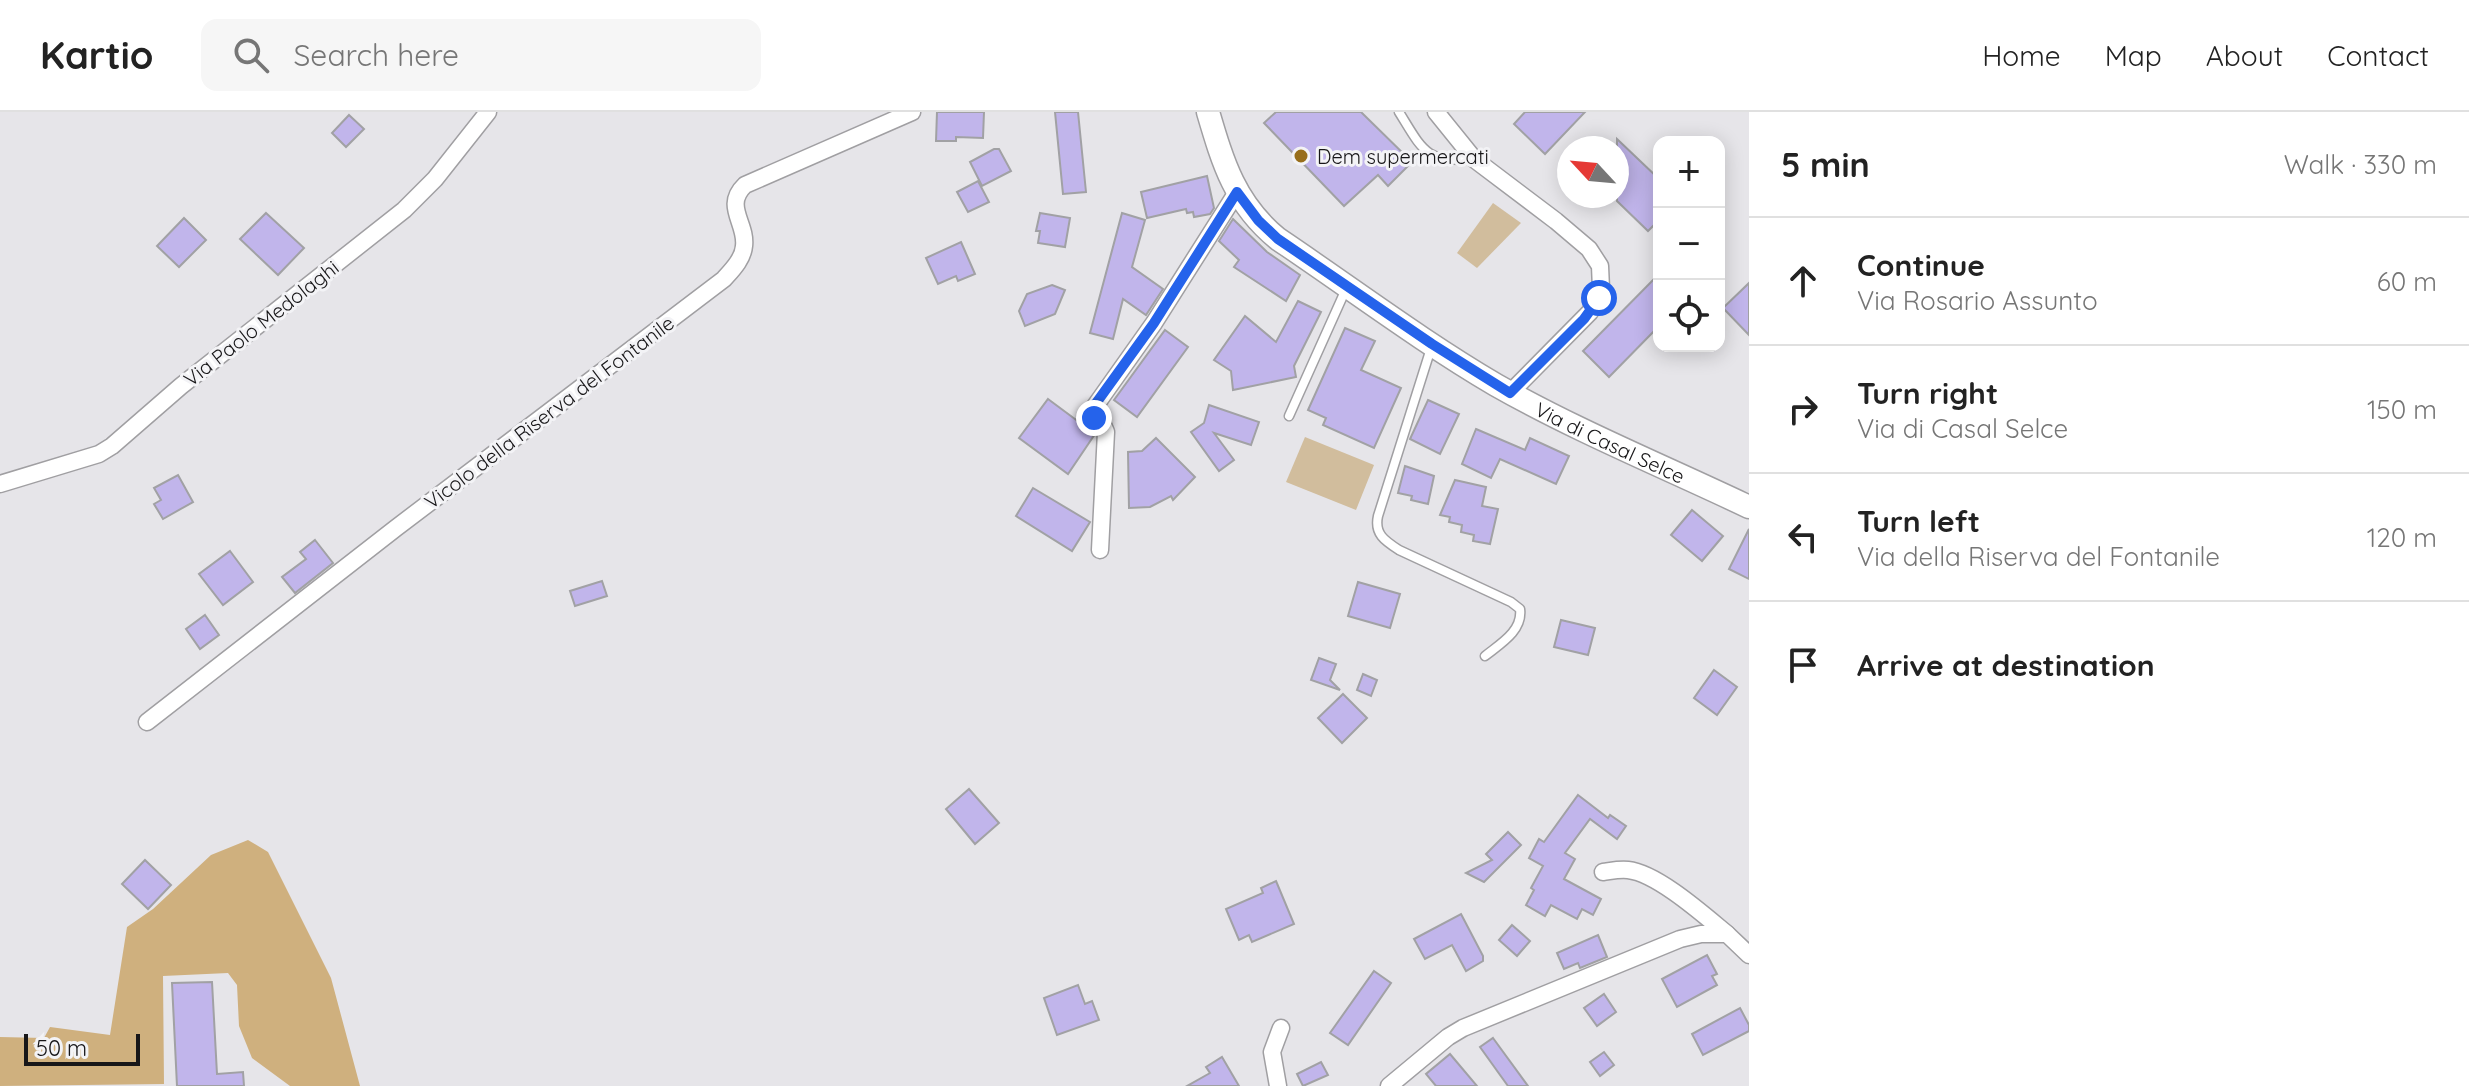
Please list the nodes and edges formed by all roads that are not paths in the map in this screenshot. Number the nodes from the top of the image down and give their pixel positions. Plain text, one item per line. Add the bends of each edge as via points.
1 (488, 112) edge
2 (912, 112) edge
3 (1208, 112) edge
4 (1399, 112) edge
5 (1436, 112) edge
6 (1474, 159) junction
7 (1237, 192) junction
8 (1348, 286) junction
9 (1432, 344) junction
10 (1510, 393) junction
11 (1289, 416) dead end
12 (0, 484) edge
13 (1749, 507) edge
14 (1100, 550) dead end
15 (1485, 656) dead end
16 (147, 722) dead end
17 (1603, 872) dead end
18 (1727, 934) junction
19 (1749, 955) edge
20 (1281, 1028) dead end
21 (1278, 1086) edge
22 (1389, 1086) edge

1 - 12 street, Via Paolo Medolaghi via 404,210 112,446
2 - 16 street, Vicolo della Riserva del Fontanile via 745,185 734,208 744,246 724,279
3 - 7 main road, Via di Casal Selce
4 - 6 lane via 1435,158
5 - 6 street
6 - 10 street via 1589,249 1602,272 1600,293 1590,312
7 - 8 main road, Via di Casal Selce via 1268,230
7 - 14 street via 1093,409 1106,432
8 - 9 main road, Via di Casal Selce
8 - 11 lane
9 - 10 main road, Via di Casal Selce
9 - 15 lane via 1377,528 1399,550 1520,609 1517,627
10 - 13 main road, Via di Casal Selce
17 - 18 street via 1640,873
18 - 19 street
18 - 22 street via 1680,939 1463,1028
20 - 21 street via 1272,1052

